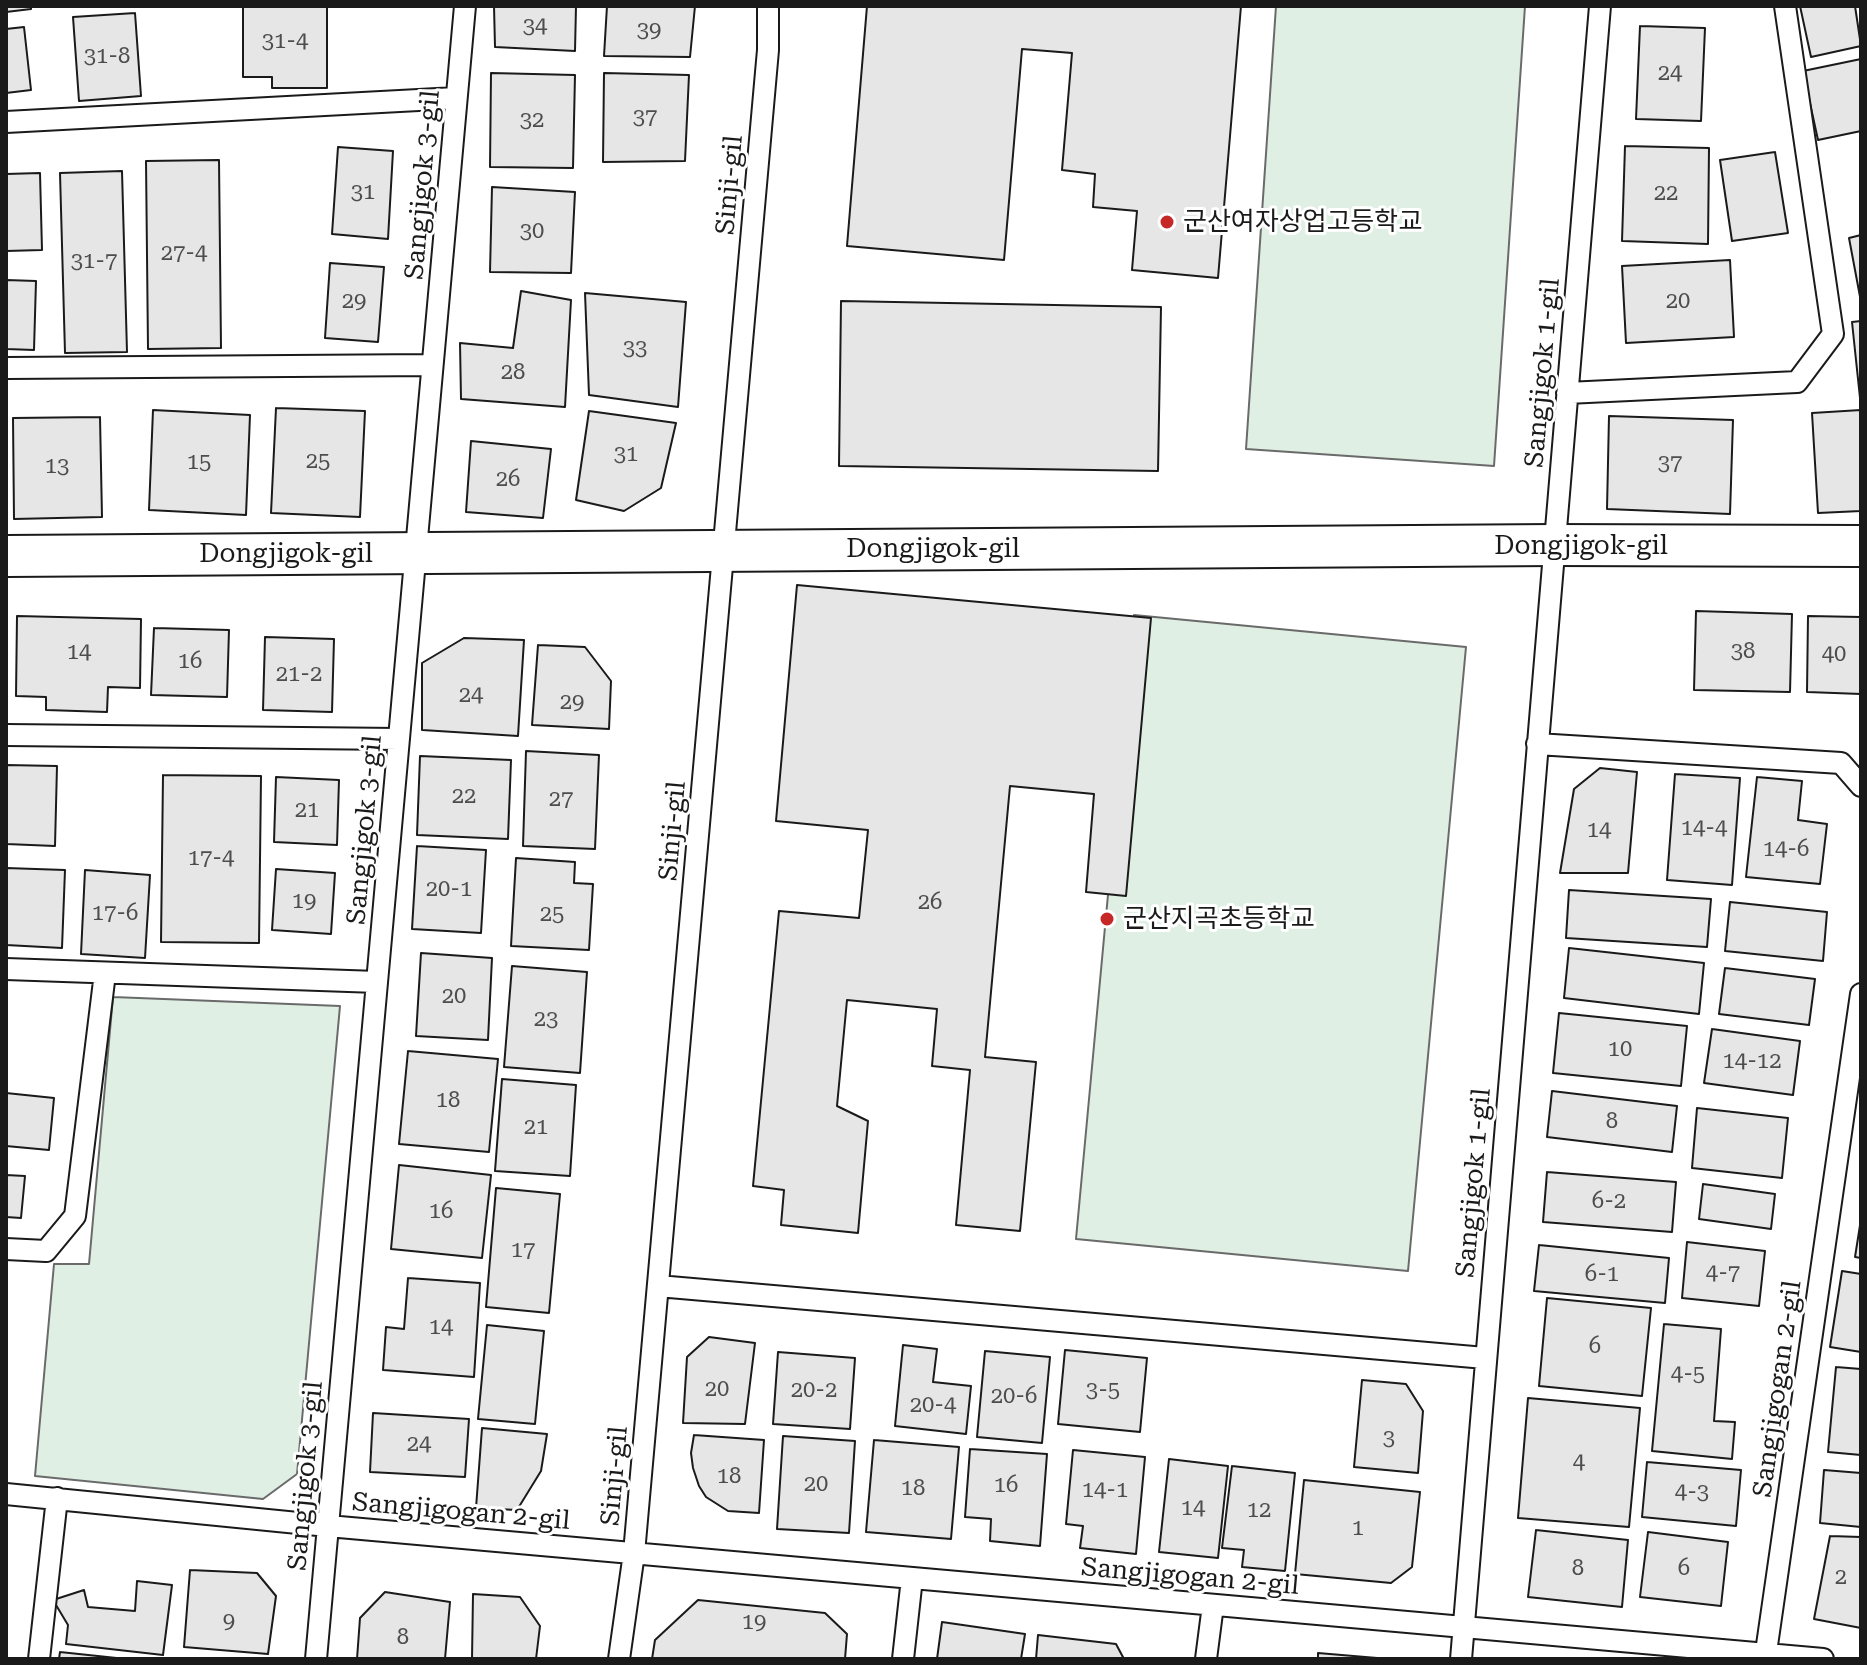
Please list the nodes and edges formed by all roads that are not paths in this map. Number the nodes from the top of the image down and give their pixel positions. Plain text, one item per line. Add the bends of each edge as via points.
1 (465, 6) edge
2 (768, 6) edge
3 (1600, 6) edge
4 (1785, 6) edge
5 (456, 98) junction
6 (6, 122) edge
7 (432, 365) junction
8 (6, 368) edge
9 (1567, 393) junction
10 (1554, 545) junction
11 (1861, 546) edge
12 (724, 551) junction
13 (415, 553) junction
14 (6, 556) edge
15 (6, 735) edge
16 (399, 739) junction
17 (1537, 744) junction
18 (1861, 786) edge
19 (6, 969) edge
20 (105, 973) junction
21 (377, 982) junction
22 (1861, 994) edge
23 (6, 1249) edge
24 (658, 1286) junction
25 (1485, 1358) junction
26 (6, 1494) edge
27 (57, 1498) junction
28 (328, 1526) junction
29 (634, 1553) junction
30 (912, 1578) junction
31 (1213, 1605) junction
32 (1463, 1627) junction
33 (1765, 1656) edge
34 (39, 1659) edge
35 (316, 1659) edge
36 (619, 1659) edge
37 (903, 1659) edge
38 (1206, 1659) edge
39 (1461, 1659) edge
40 (1823, 1659) edge

1 - 5 lane, Sangjigok 3-gil
2 - 12 lane, Sinji-gil
3 - 9 lane, Sangjigok 1-gil
4 - 9 lane via 1833,334 1797,382
5 - 6 lane
5 - 7 lane, Sangjigok 3-gil
7 - 8 lane
7 - 13 lane, Sangjigok 3-gil
9 - 10 lane, Sangjigok 1-gil
10 - 11 street, Dongjigok-gil
10 - 12 street, Dongjigok-gil
10 - 17 lane, Sangjigok 1-gil
12 - 13 street, Dongjigok-gil
12 - 24 lane, Sinji-gil
13 - 14 street, Dongjigok-gil
13 - 16 lane, Sangjigok 3-gil
15 - 16 lane
16 - 21 lane, Sangjigok 3-gil
17 - 18 lane via 1841,763
17 - 25 lane, Sangjigok 1-gil
19 - 20 lane
20 - 21 lane
20 - 23 lane via 75,1216 46,1251
21 - 28 lane, Sangjigok 3-gil
22 - 33 lane, Sangjigogan 2-gil
24 - 25 lane
24 - 29 lane, Sinji-gil
25 - 32 lane, Sangjigok 1-gil
26 - 27 lane, Sangjigogan 2-gil
27 - 28 lane, Sangjigogan 2-gil
27 - 34 lane
28 - 29 lane, Sangjigogan 2-gil
28 - 35 lane, Sangjigok 3-gil
29 - 30 lane, Sangjigogan 2-gil
29 - 36 lane, Sinji-gil
30 - 31 lane, Sangjigogan 2-gil
30 - 37 lane
31 - 32 lane, Sangjigogan 2-gil
31 - 38 lane
32 - 33 lane, Sangjigogan 2-gil
32 - 39 lane
33 - 40 lane, Sangjigogan 2-gil

